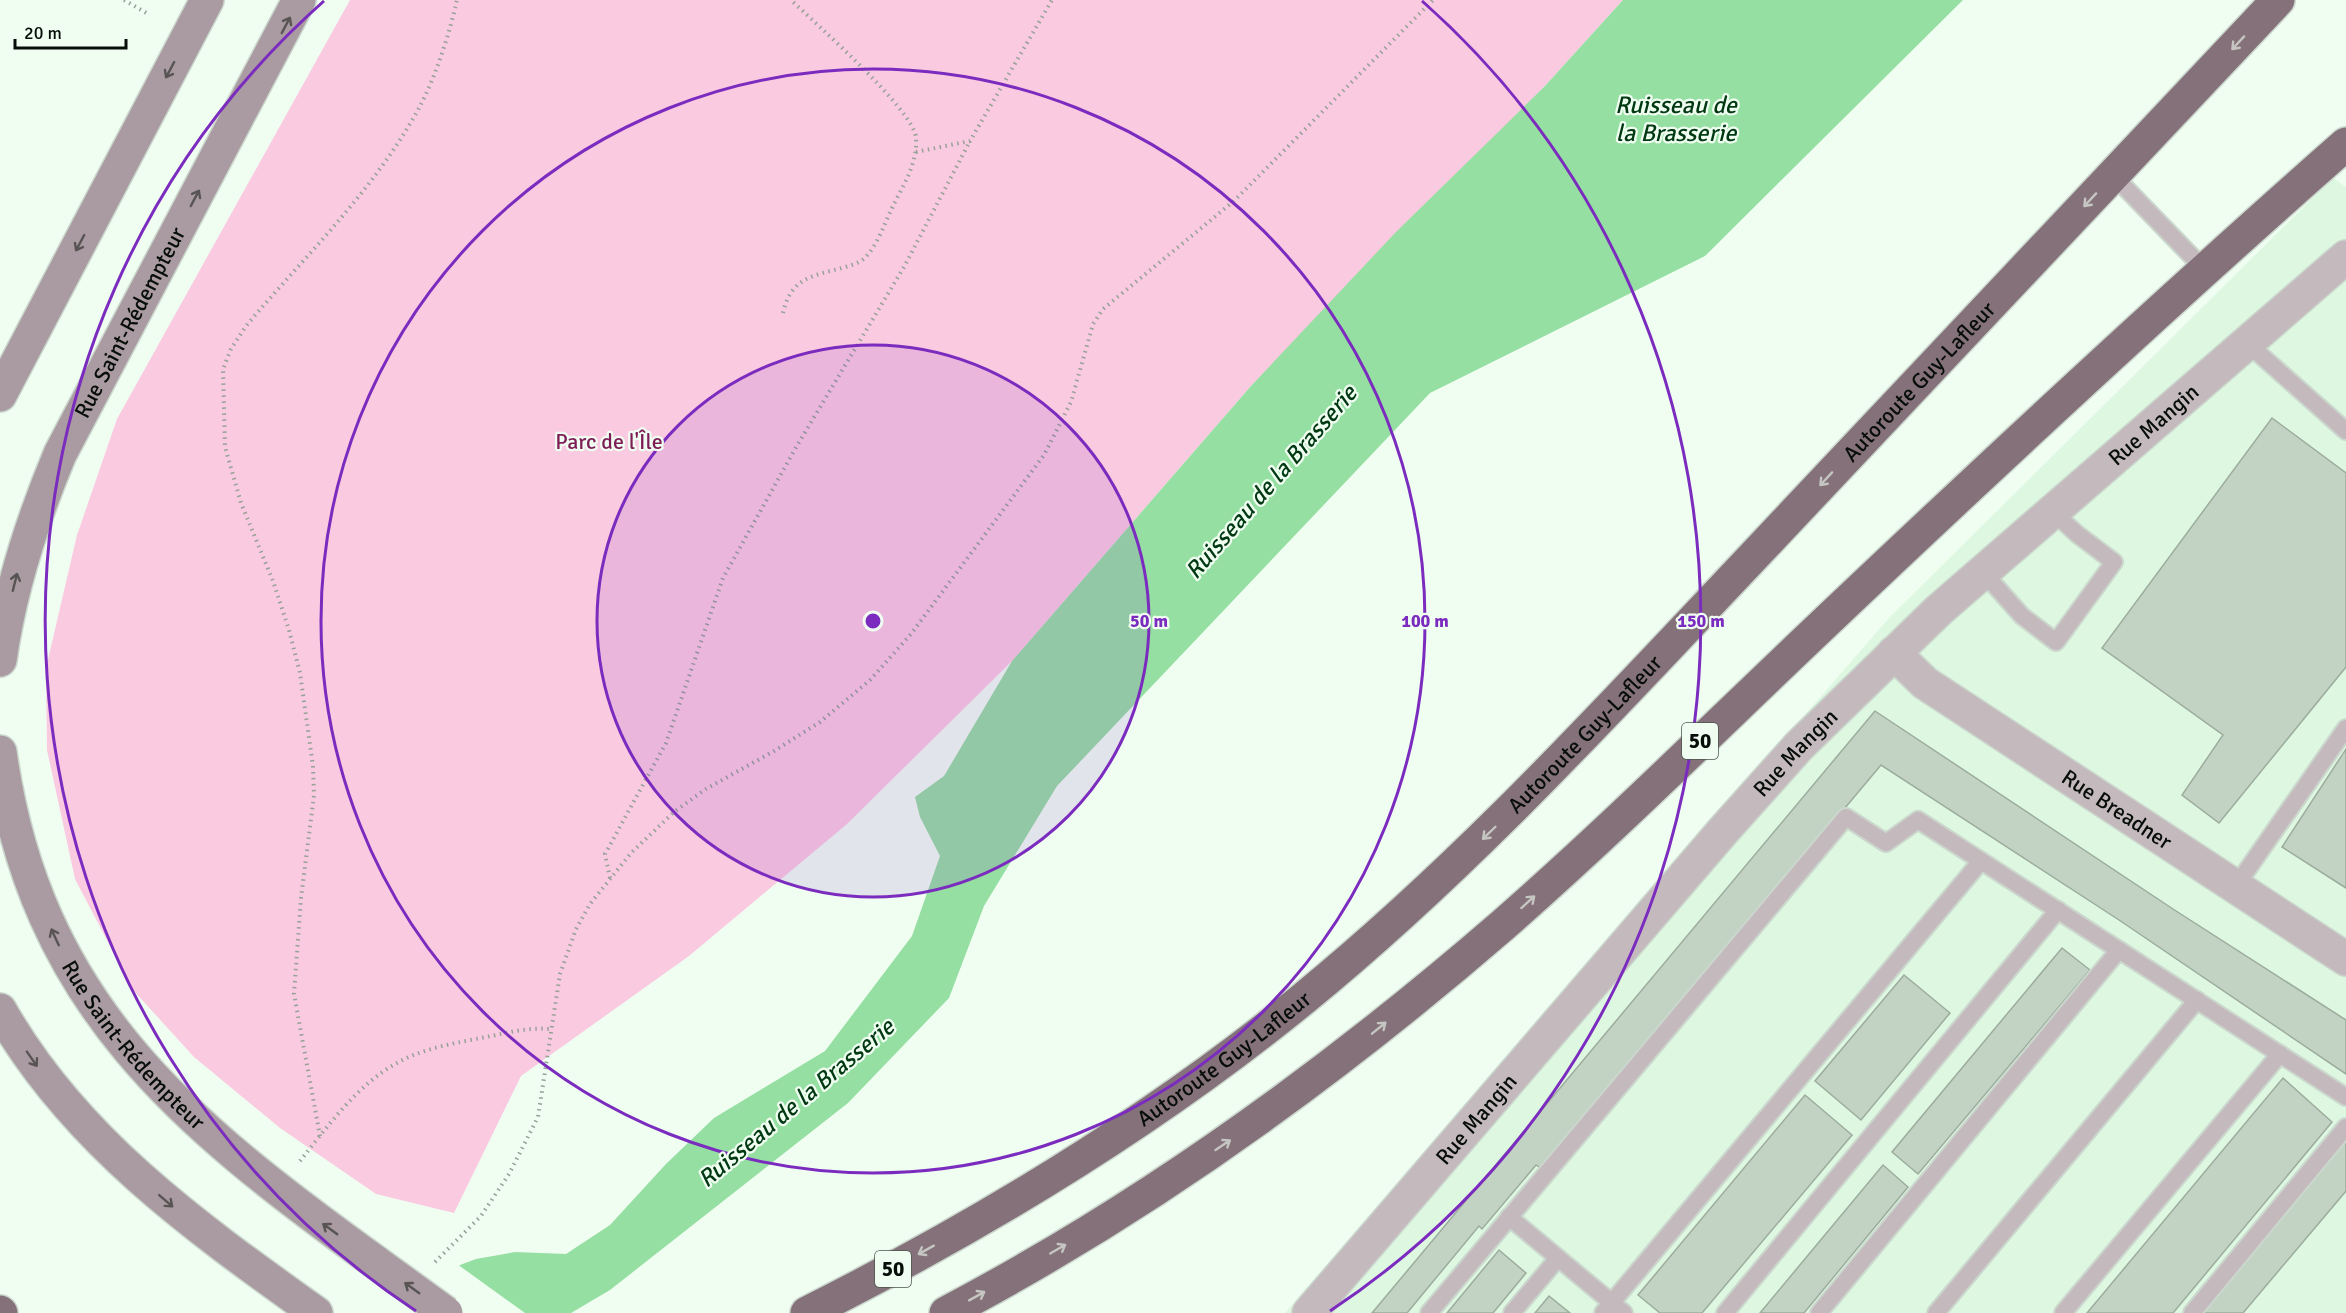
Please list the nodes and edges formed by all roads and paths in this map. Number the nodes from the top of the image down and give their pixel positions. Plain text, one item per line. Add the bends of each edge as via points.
1 (124, 0) edge
2 (207, 0) edge
3 (299, 0) edge
4 (457, 0) edge
5 (791, 0) edge
6 (1052, 0) edge
7 (1433, 0) edge
8 (2278, 0) edge
9 (150, 15) dead end
10 (970, 141) junction
11 (2346, 144) edge
12 (916, 152) junction
13 (2113, 175) junction
14 (2346, 257) edge
15 (2204, 269) junction
16 (783, 313) dead end
17 (2247, 343) junction
18 (0, 395) edge
19 (2346, 431) edge
20 (2052, 511) junction
21 (1983, 572) junction
22 (1894, 653) junction
23 (0, 660) edge
24 (2346, 728) edge
25 (0, 752) edge
26 (1981, 861) junction
27 (610, 879) junction
28 (2235, 886) junction
29 (2058, 910) junction
30 (2119, 950) junction
31 (2346, 959) edge
32 (2197, 1000) junction
33 (0, 1011) edge
34 (549, 1029) junction
35 (2280, 1054) junction
36 (2346, 1096) edge
37 (2346, 1126) edge
38 (320, 1136) junction
39 (277, 1191) junction
40 (1509, 1217) junction
41 (1558, 1258) junction
42 (426, 1269) dead end
43 (1613, 1310) edge
44 (316, 1313) edge
45 (446, 1313) edge
46 (807, 1313) edge
47 (946, 1313) edge
48 (1310, 1313) edge
49 (1429, 1313) edge
50 (1512, 1313) edge
51 (1725, 1313) edge
52 (1820, 1313) edge
53 (1936, 1313) edge
54 (2063, 1313) edge
55 (2192, 1313) edge

1 - 9 path
2 -> 18 main road
23 -> 3 main road, Rue Saint-Rédempteur via 17,573 60,454
4 - 38 path via 419,107 356,201 246,326 223,369 225,447 241,503 289,630 300,673 313,766 314,795 294,994
5 - 12 path via 899,106 916,135
6 - 10 path
7 - 27 path via 1234,201 1103,309 1093,324 1071,402 1044,455 911,634 870,680 813,726 674,812 638,845
8 -> 13 highway, Autoroute Guy-Lafleur / 50
10 - 12 path
10 - 27 path via 904,267 723,578 666,744 605,854
11 - 15 highway, 50
12 - 16 path via 913,166 870,251 859,263 814,274 799,282 785,302
13 - 15 lane
13 -> 46 highway, Autoroute Guy-Lafleur / 50 via 1569,751 1440,880 1301,1001 1090,1153 978,1222
14 - 17 street, Rue Mangin
47 -> 15 highway, 50 via 1101,1224 1229,1141 1458,963 1601,836
17 - 19 lane
17 - 20 street, Rue Mangin
20 - 21 street, Rue Mangin
20 - 21 lane via 2114,562 2056,642 2022,616
21 - 22 street, Rue Mangin
22 - 28 street, Rue Breadner via 1925,683
22 - 48 street, Rue Mangin via 1744,806
24 - 28 lane
39 -> 25 main road, Rue Saint-Rédempteur via 146,1072 85,991 57,941 18,845
26 - 29 lane
26 - 40 lane via 1918,820 1886,843 1846,817
26 - 43 lane
27 - 34 path via 590,904 570,945
28 - 31 street, Rue Breadner
29 - 30 lane
29 - 51 lane
30 - 32 lane
30 - 52 lane
32 - 35 lane
32 - 53 lane
33 -> 44 main road via 43,1075 83,1123 135,1174 194,1226
34 - 38 path via 532,1028 475,1039 395,1064 357,1096
34 - 42 path via 542,1100 520,1154 481,1216
35 - 36 lane
35 - 54 lane
37 - 55 lane
38 - 39 path
45 -> 39 main road, Rue Saint-Rédempteur, bridge
40 - 41 lane
40 - 49 lane
41 - 43 lane
41 - 50 lane

